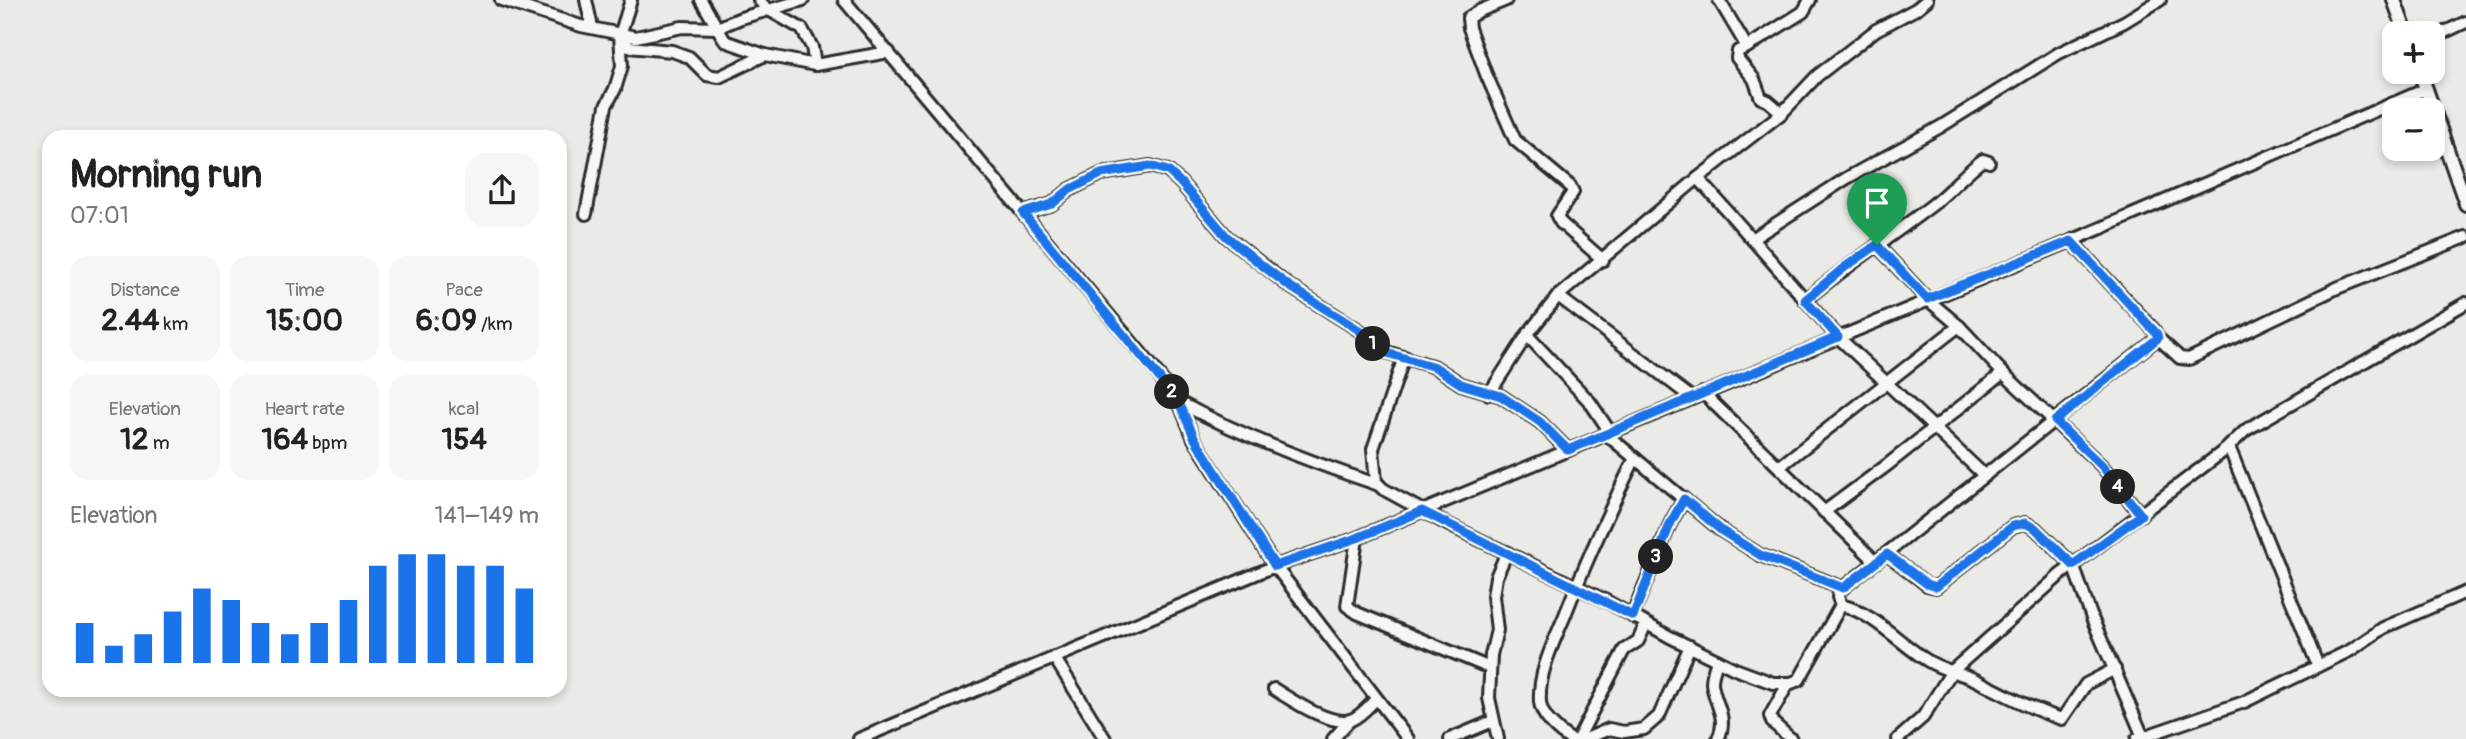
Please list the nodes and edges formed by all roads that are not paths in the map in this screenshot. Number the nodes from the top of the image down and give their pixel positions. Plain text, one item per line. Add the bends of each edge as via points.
1 (501, 0) edge
2 (586, 0) edge
3 (631, 0) edge
4 (701, 0) edge
5 (759, 0) edge
6 (803, 0) edge
7 (1506, 0) edge
8 (1719, 0) edge
9 (1810, 0) edge
10 (1927, 0) edge
11 (2160, 0) edge
12 (2394, 0) edge
13 (847, 1) edge
14 (768, 10) junction
15 (2402, 21) edge
16 (2466, 22) edge
17 (592, 27) junction
18 (717, 28) junction
19 (2445, 32) edge
20 (620, 35) junction
21 (1747, 47) junction
22 (889, 52) junction
23 (765, 55) junction
24 (815, 65) junction
25 (2424, 84) edge
26 (2426, 89) junction
27 (1782, 113) junction
28 (1989, 162) dead end
29 (1698, 178) junction
30 (2462, 180) edge
31 (2466, 204) edge
32 (1023, 213) junction
33 (586, 215) dead end
34 (2466, 237) edge
35 (1752, 239) junction
36 (2071, 241) junction
37 (1877, 245) junction
38 (1603, 260) junction
39 (1558, 296) junction
40 (1927, 299) junction
41 (1805, 300) junction
42 (2466, 303) edge
43 (1959, 326) junction
44 (1527, 335) junction
45 (1838, 337) junction
46 (2158, 338) junction
47 (1404, 357) junction
48 (2003, 373) junction
49 (1887, 383) junction
50 (1703, 393) junction
51 (1489, 394) junction
52 (1692, 398) junction
53 (1177, 401) junction
54 (2055, 421) junction
55 (1934, 428) junction
56 (1608, 433) junction
57 (2229, 447) junction
58 (1568, 450) junction
59 (1635, 457) junction
60 (1779, 467) junction
61 (1985, 476) junction
62 (1380, 485) junction
63 (1684, 499) junction
64 (1422, 511) junction
65 (1824, 512) junction
66 (2141, 515) junction
67 (1357, 538) junction
68 (1507, 552) junction
69 (1887, 554) junction
70 (1876, 562) junction
71 (2073, 565) junction
72 (1275, 566) junction
73 (1576, 586) junction
74 (1843, 588) junction
75 (2466, 592) edge
76 (1842, 605) junction
77 (1633, 616) junction
78 (1646, 624) junction
79 (1690, 646) junction
80 (1054, 657) junction
81 (1717, 660) junction
82 (2318, 666) junction
83 (1490, 668) junction
84 (2115, 669) junction
85 (1952, 671) junction
86 (1788, 684) junction
87 (1274, 689) dead end
88 (1377, 699) junction
89 (1350, 720) junction
90 (1493, 721) junction
91 (2141, 738) edge
92 (859, 739) edge
93 (1105, 739) edge
94 (1333, 739) edge
95 (1408, 739) edge
96 (1450, 739) edge
97 (1498, 739) edge
98 (1570, 739) edge
99 (1578, 739) edge
100 (1586, 739) edge
101 (1717, 739) edge
102 (1791, 739) edge
103 (1898, 739) edge

1 - 17 street
2 - 17 street
3 - 20 street
4 - 18 street
5 - 14 street
6 - 14 street
7 - 38 street via 1468,18 1486,74 1515,140 1570,186 1572,197 1557,216 1561,223
8 - 21 street
9 - 21 street via 1803,12
10 - 27 street via 1876,30 1817,76
11 - 35 street via 2059,52
12 - 15 main road
13 - 22 street
14 - 18 street
14 - 24 street via 802,29
16 - 19 street
17 - 20 street
18 - 20 street via 682,27 636,37
18 - 23 street via 725,41
20 - 23 street via 629,47 672,51 689,57 707,75 719,77
20 - 33 street via 622,66 606,106
21 - 27 street via 1738,51 1740,64 1754,79 1761,98
22 - 24 street
22 - 32 street
23 - 24 street
25 - 26 main road
26 - 30 main road
26 - 36 street
27 - 29 street
28 - 37 street via 1983,160 1973,167 1934,204
29 - 35 street
29 - 38 street
30 - 31 main road
32 - 47 street via 1052,204 1101,174 1150,166 1168,171 1226,236 1263,266 1359,330 1380,351
32 - 53 street
34 - 46 street via 2337,288 2189,359 2180,358
35 - 41 street
36 - 40 street
36 - 46 street
37 - 40 street
37 - 41 street
38 - 39 street
39 - 44 street
39 - 52 street
40 - 43 street
40 - 45 street
41 - 45 street
42 - 57 street via 2246,430
43 - 48 street
43 - 49 street
44 - 51 street
44 - 56 street via 1590,402
45 - 49 street
45 - 50 street
46 - 54 street
47 - 51 street
47 - 62 street via 1373,449
48 - 54 street
48 - 55 street
49 - 55 street
49 - 60 street
50 - 52 street
50 - 60 street
51 - 58 street via 1501,396 1540,422
52 - 56 street
53 - 62 street via 1221,424
53 - 72 street via 1195,439
54 - 61 street
54 - 66 street via 2102,466
55 - 61 street
55 - 65 street
56 - 58 street
56 - 59 street
57 - 66 street
57 - 82 street
58 - 64 street
59 - 63 street
59 - 73 street
60 - 65 street
61 - 69 street
62 - 64 street
63 - 74 street via 1760,555
63 - 77 street
64 - 67 street
64 - 68 street
65 - 70 street
66 - 71 street
67 - 72 street
67 - 83 street via 1348,606
68 - 73 street
68 - 83 street via 1493,596 1497,629
69 - 70 street
69 - 71 street via 1936,587 2013,526 2025,523
70 - 74 street
71 - 84 street
71 - 85 street
72 - 80 street
72 - 88 street
73 - 77 street
73 - 98 street via 1546,661 1540,705
74 - 76 street via 1838,594
75 - 82 street via 2384,628
76 - 85 street via 1861,613 1931,663
76 - 86 street via 1799,680
77 - 78 street
78 - 79 street
78 - 99 street via 1637,641 1624,650
79 - 81 street
79 - 100 street via 1659,716 1644,729 1609,729
80 - 92 street
80 - 93 street
81 - 86 street via 1773,683
81 - 101 street via 1712,682 1721,710
82 - 91 street via 2244,702
83 - 90 street
84 - 85 street via 2086,684 2062,719
84 - 91 street
85 - 103 street via 1923,718
86 - 102 street via 1770,716
87 - 89 street via 1307,709
88 - 89 street
88 - 95 street
89 - 94 street
90 - 96 street
90 - 97 street

